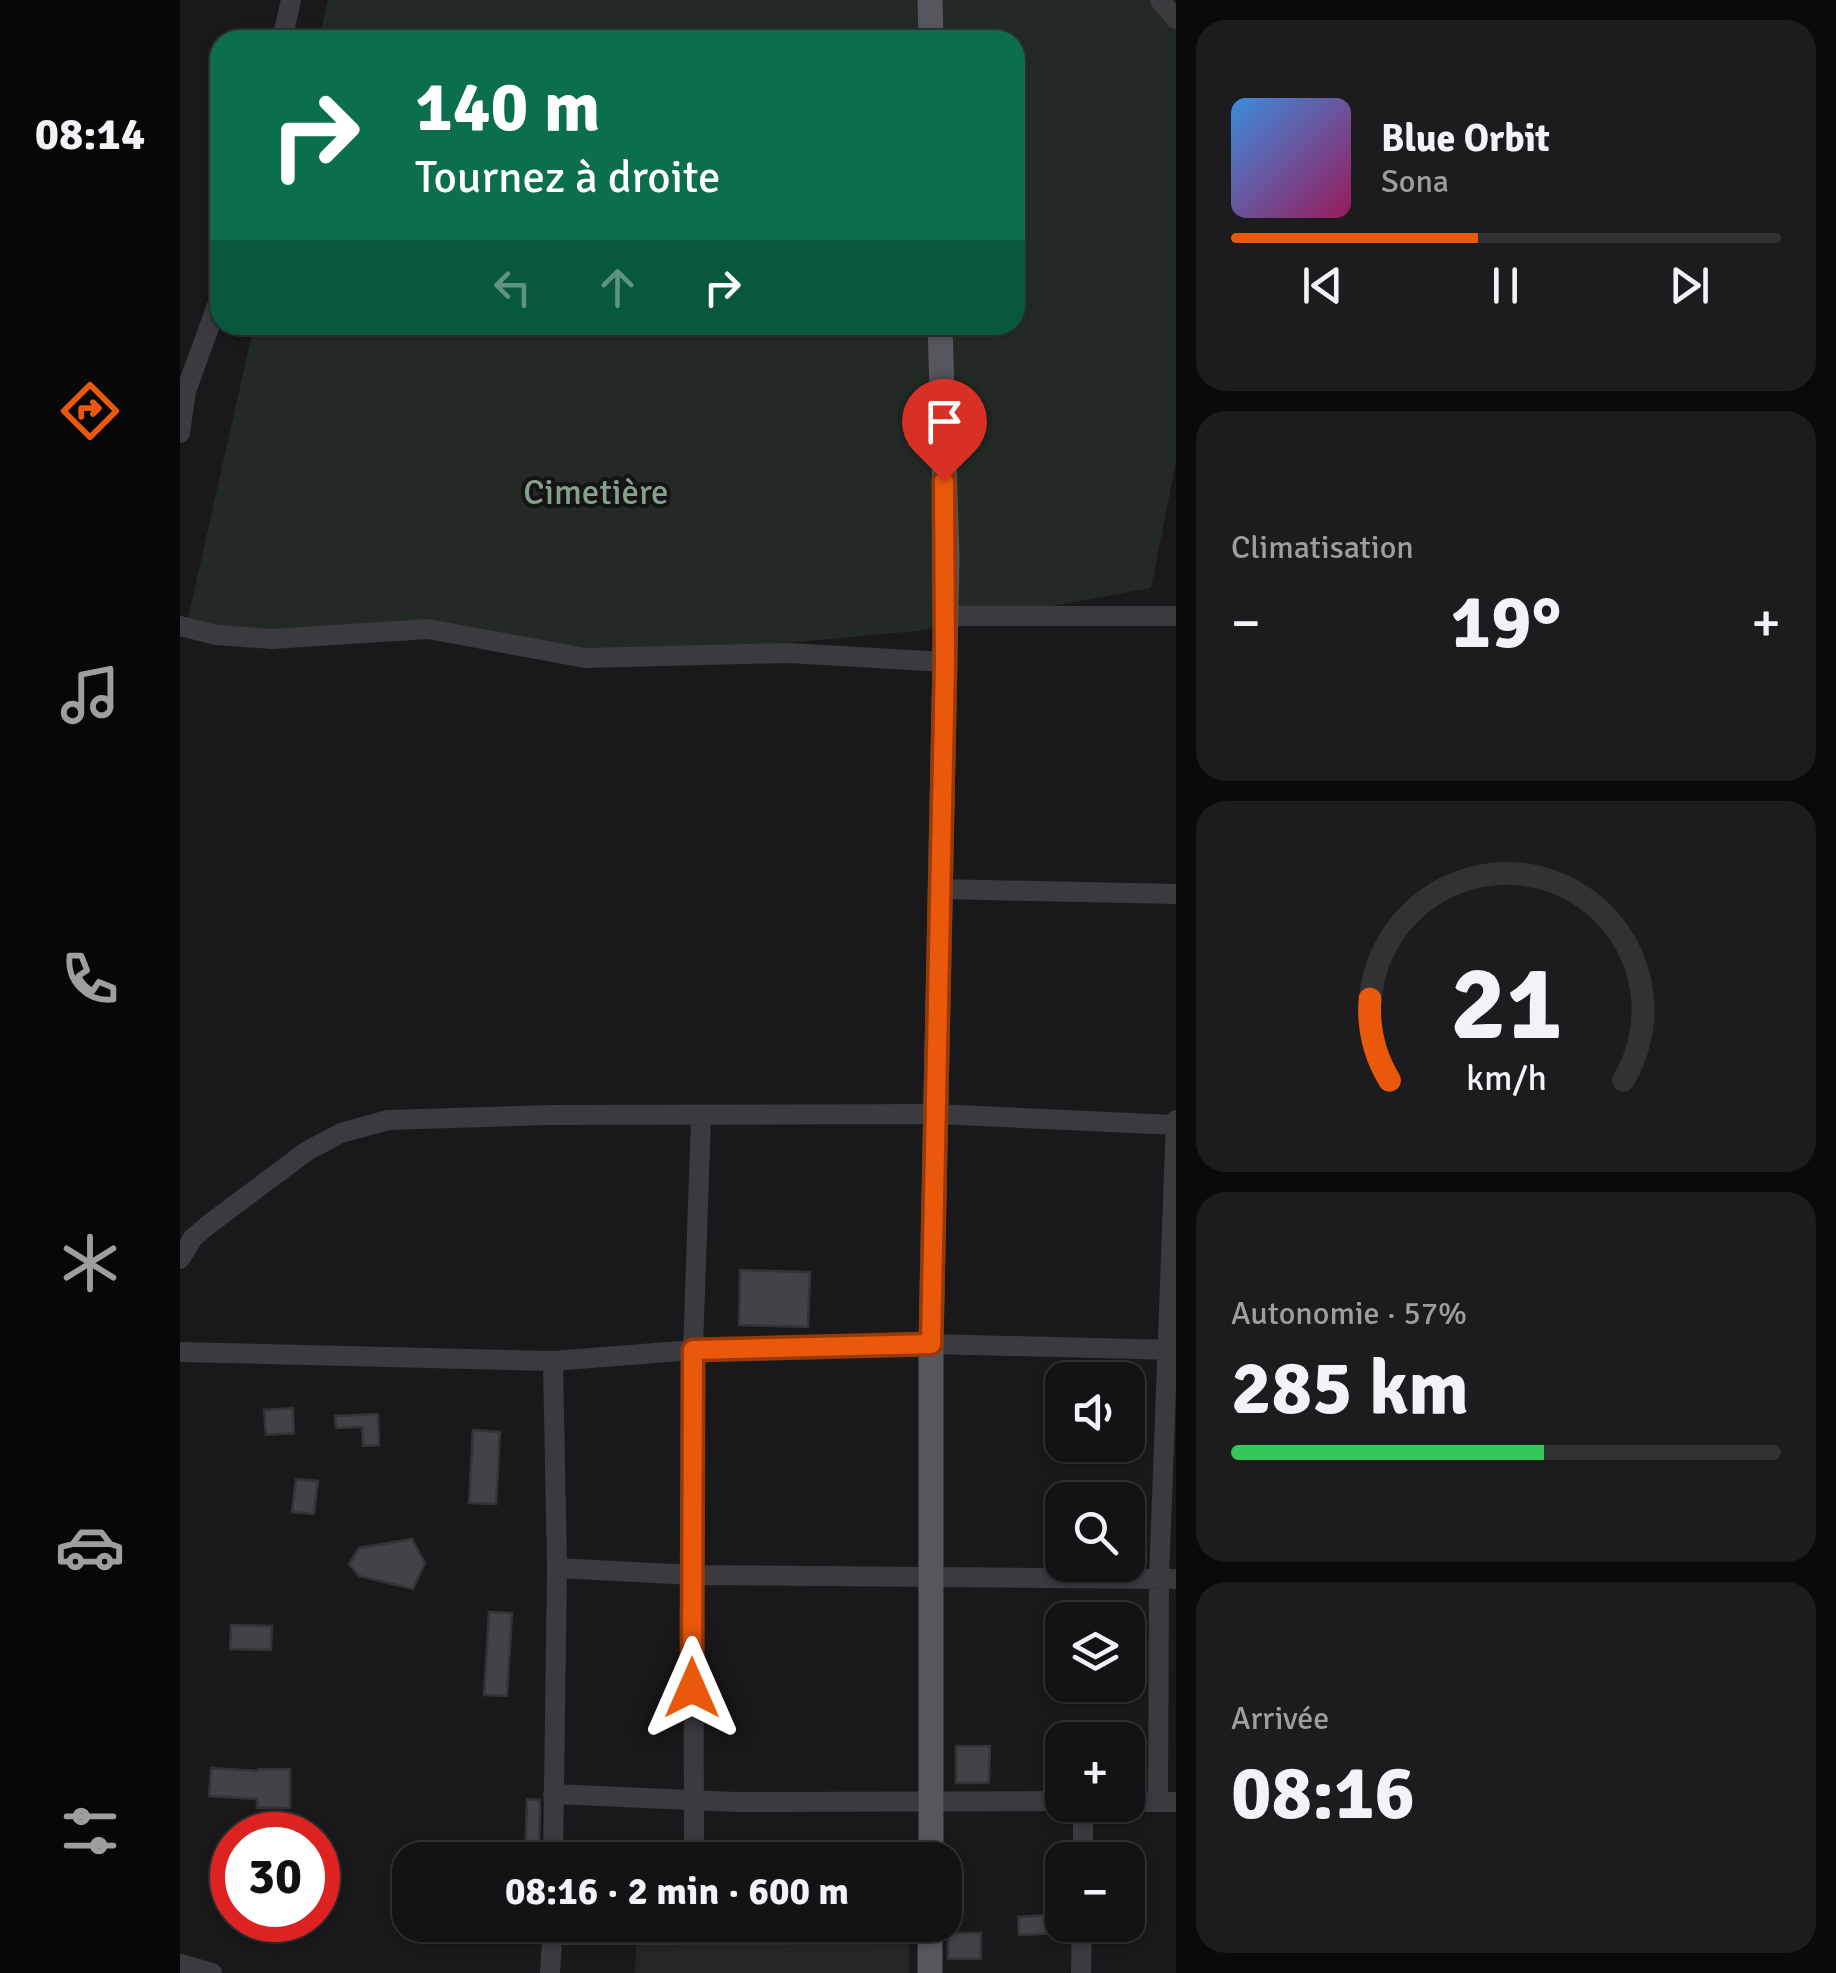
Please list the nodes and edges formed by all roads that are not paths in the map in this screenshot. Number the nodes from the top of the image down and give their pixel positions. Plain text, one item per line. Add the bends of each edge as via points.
1 (291, 0) edge
2 (930, 0) edge
3 (1160, 0) edge
4 (1176, 18) edge
5 (284, 30) edge
6 (931, 30) edge
7 (210, 325) edge
8 (940, 335) edge
9 (180, 433) edge
10 (945, 616) junction
11 (1176, 616) edge
12 (180, 626) edge
13 (945, 662) junction
14 (939, 889) junction
15 (1176, 894) edge
16 (936, 1114) junction
17 (701, 1117) junction
18 (1176, 1122) edge
19 (180, 1259) edge
20 (931, 1344) junction
21 (693, 1350) junction
22 (1172, 1350) edge
23 (180, 1352) edge
24 (553, 1360) junction
25 (558, 1568) junction
26 (692, 1575) junction
27 (930, 1576) junction
28 (1168, 1580) edge
29 (552, 1794) junction
30 (692, 1800) junction
31 (931, 1800) junction
32 (1045, 1802) edge
33 (1167, 1802) edge
34 (553, 1842) edge
35 (693, 1842) edge
36 (930, 1842) edge
37 (552, 1942) edge
38 (930, 1942) edge
39 (1082, 1942) edge
40 (180, 1964) edge
41 (212, 1973) edge
42 (550, 1973) edge
43 (930, 1973) edge
44 (1081, 1973) edge

1 - 5 street
2 - 6 main road
3 - 4 street
7 - 9 street via 186,391
8 - 10 main road
10 - 11 street
10 - 13 main road
12 - 13 street via 272,639 428,629 585,658 789,654
13 - 14 main road
14 - 15 street
14 - 16 main road
16 - 17 street
16 - 18 street
16 - 20 main road
17 - 19 street via 369,1123 307,1151 193,1238
17 - 21 street
18 - 22 street
20 - 21 street
20 - 22 street
20 - 27 main road
21 - 24 street
21 - 26 street
22 - 28 street
23 - 24 street
24 - 25 street
25 - 26 street
25 - 29 street
26 - 27 street
26 - 30 street
27 - 28 street
27 - 31 main road
28 - 33 street
29 - 30 street
29 - 34 street
30 - 31 street
30 - 35 street
31 - 32 street
31 - 36 main road
37 - 42 street
38 - 43 main road
39 - 44 street
40 - 41 street

